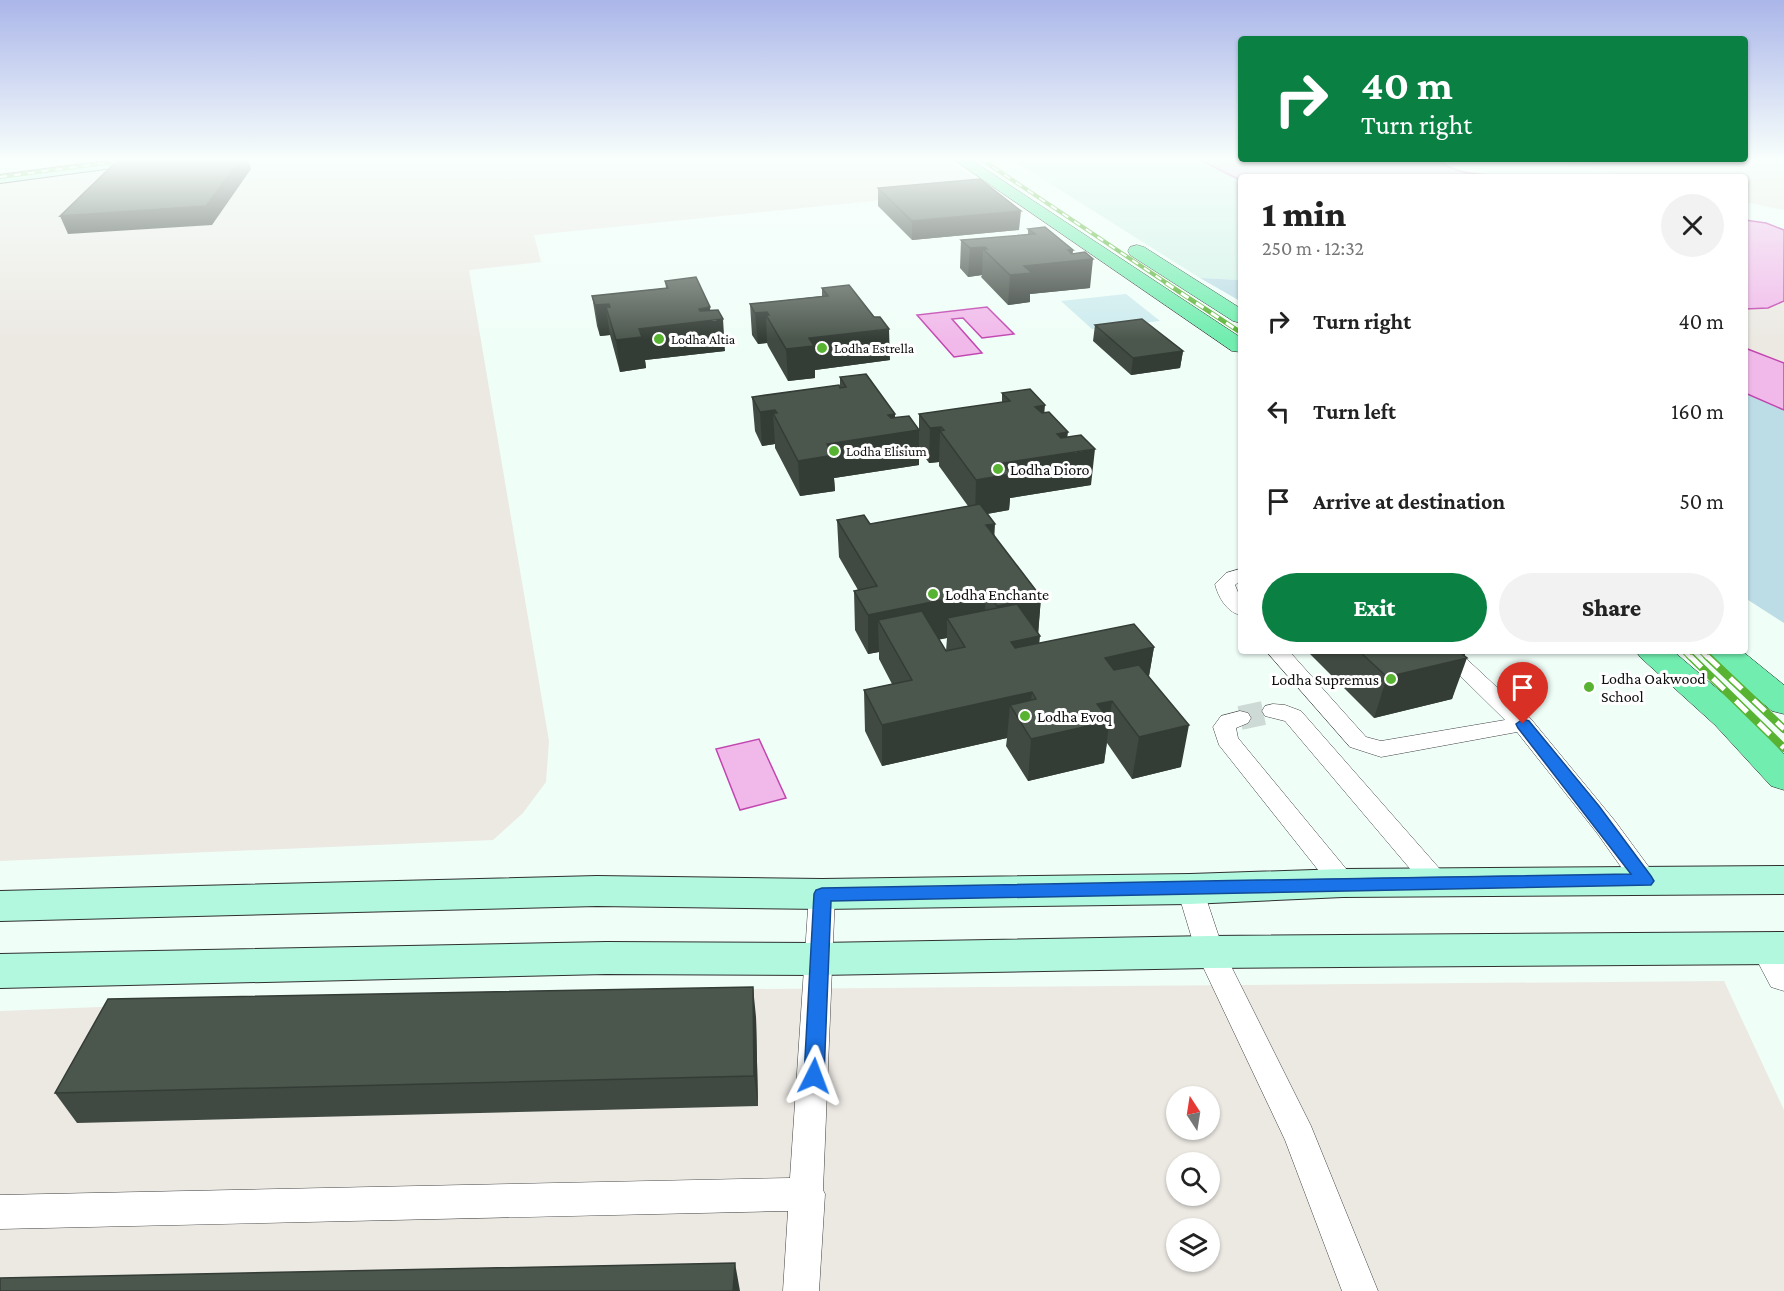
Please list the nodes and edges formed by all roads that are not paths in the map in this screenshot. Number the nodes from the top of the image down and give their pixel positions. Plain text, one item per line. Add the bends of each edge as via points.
1 (1050, 219) edge
2 (1122, 242) dead end
3 (1238, 315) edge
4 (1238, 345) edge
5 (1238, 576) edge
6 (1238, 607) edge
7 (1281, 654) edge
8 (1449, 654) edge
9 (1656, 654) edge
10 (1725, 654) edge
11 (1784, 703) edge
12 (1273, 711) tunnel mouth
13 (1240, 718) tunnel mouth
14 (1523, 724) junction
15 (1784, 777) edge
16 (1784, 880) edge
17 (1645, 881) junction
18 (1437, 882) junction
19 (1343, 883) junction
20 (1190, 889) junction
21 (822, 894) junction
22 (0, 906) edge
23 (1210, 952) junction
24 (1779, 958) edge
25 (819, 959) junction
26 (0, 971) edge
27 (808, 1194) junction
28 (0, 1212) edge
29 (801, 1291) edge
30 (1360, 1291) edge

1 - 4 main road
2 - 3 main road
5 - 6 street via 1225,584 1227,594
7 - 14 street via 1358,742 1381,749
8 - 14 street
9 - 15 main road via 1728,717
10 - 11 main road
12 - 18 street via 1293,716
13 - 19 street via 1224,727 1227,741
14 - 17 street
16 - 17 main road
17 - 18 main road
18 - 19 main road
19 - 20 main road
20 - 21 main road
20 - 23 street
21 - 22 main road via 597,891
21 - 25 street
23 - 24 main road
23 - 25 main road
23 - 30 street via 1300,1137
25 - 26 main road via 606,958
25 - 27 street
27 - 28 street
27 - 29 street

